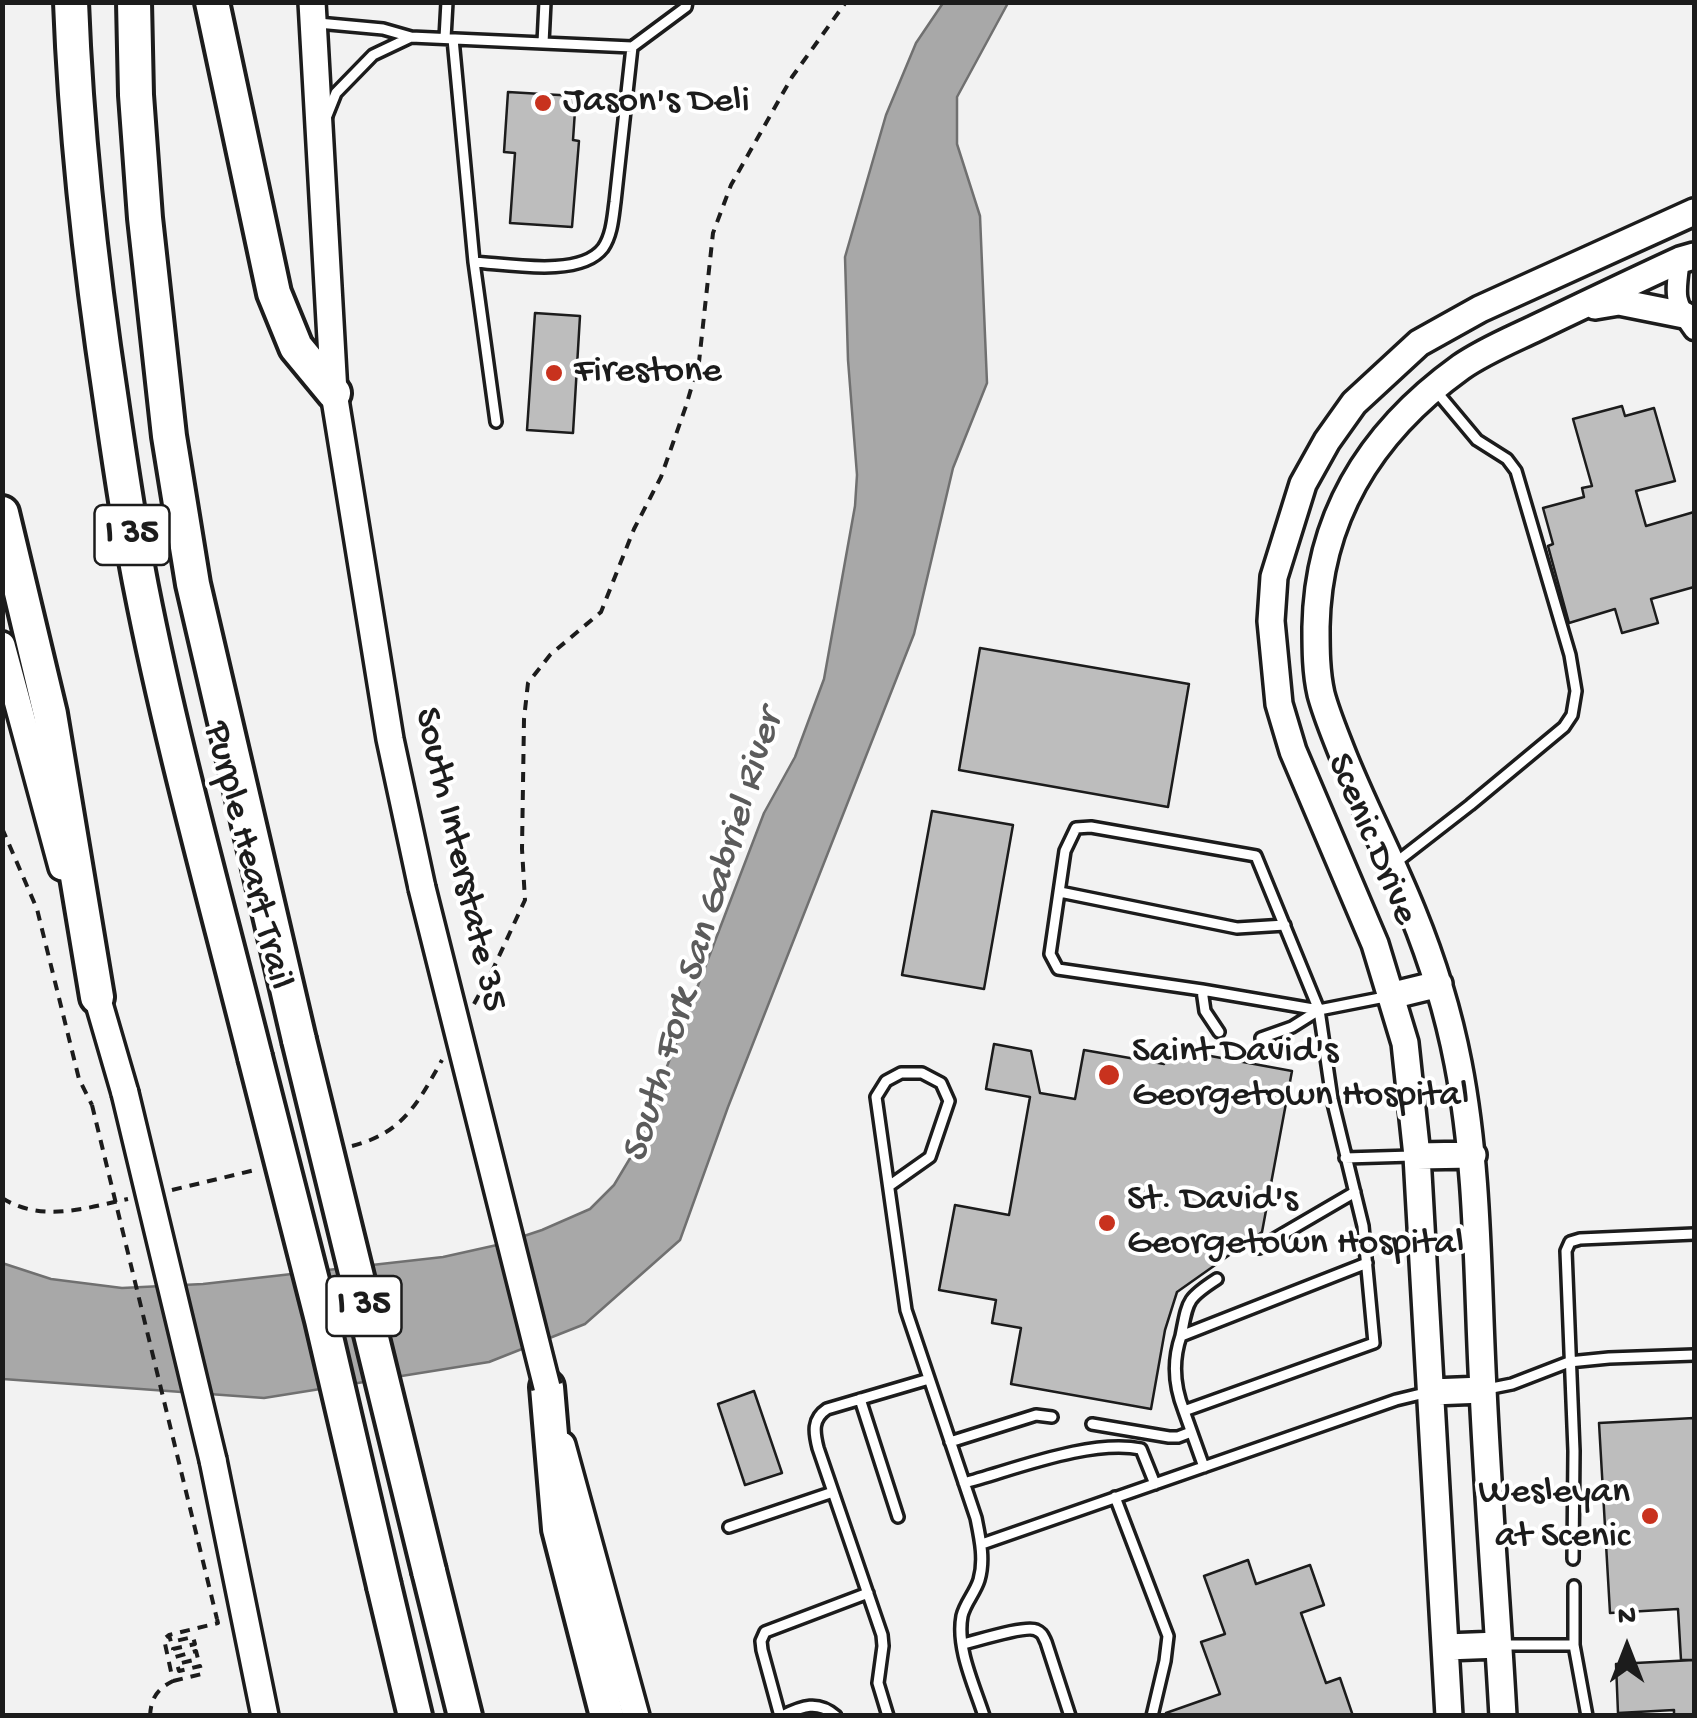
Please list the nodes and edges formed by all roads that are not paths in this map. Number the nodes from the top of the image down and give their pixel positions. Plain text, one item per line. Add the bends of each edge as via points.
1 (71, 2) edge
2 (134, 2) edge
3 (212, 2) edge
4 (446, 2) edge
5 (545, 2) edge
6 (687, 2) edge
7 (312, 12) edge
8 (412, 37) junction
9 (449, 38) junction
10 (543, 42) junction
11 (632, 47) junction
12 (318, 139) junction
13 (1694, 212) edge
14 (1687, 258) edge
15 (474, 262) junction
16 (1575, 309) junction
17 (1689, 323) edge
18 (1434, 389) junction
19 (334, 393) junction
20 (496, 422) dead end
21 (2, 514) edge
22 (2, 645) edge
23 (1392, 865) junction
24 (1060, 892) junction
25 (1285, 925) junction
26 (1439, 984) junction
27 (1202, 990) junction
28 (1390, 996) junction
29 (97, 997) junction
30 (1319, 1010) junction
31 (1219, 1032) dead end
32 (1261, 1038) dead end
33 (1472, 1155) junction
34 (1418, 1156) junction
35 (1345, 1158) junction
36 (888, 1186) junction
37 (1355, 1192) junction
38 (1694, 1234) edge
39 (1259, 1248) dead end
40 (1366, 1264) junction
41 (1217, 1279) dead end
42 (1181, 1336) junction
43 (1694, 1355) edge
44 (1569, 1362) junction
45 (929, 1379) junction
46 (547, 1387) junction
47 (1482, 1390) junction
48 (1432, 1392) junction
49 (860, 1399) junction
50 (1184, 1412) junction
51 (1052, 1418) dead end
52 (1092, 1424) dead end
53 (1191, 1432) junction
54 (950, 1442) junction
55 (1204, 1466) junction
56 (964, 1483) junction
57 (1155, 1484) junction
58 (833, 1492) junction
59 (1115, 1497) junction
60 (898, 1517) dead end
61 (729, 1527) dead end
62 (982, 1544) junction
63 (1573, 1558) dead end
64 (1574, 1586) dead end
65 (868, 1592) junction
66 (963, 1644) junction
67 (1574, 1644) junction
68 (1499, 1645) junction
69 (1446, 1648) junction
70 (266, 1716) edge
71 (415, 1716) edge
72 (465, 1716) edge
73 (606, 1716) edge
74 (636, 1716) edge
75 (781, 1716) edge
76 (836, 1716) edge
77 (888, 1716) edge
78 (984, 1716) edge
79 (1070, 1716) edge
80 (1152, 1716) edge
81 (1449, 1716) edge
82 (1503, 1716) edge
83 (1587, 1716) edge

1 - 71 highway, Purple Heart Trail / I 35, bridge via 94,289 140,585
2 - 72 highway, Purple Heart Trail / I 35, bridge via 144,200 169,436 193,584
3 - 19 highway via 274,293 296,346
4 - 9 lane
5 - 10 lane
6 - 11 lane
7 - 8 lane
7 - 12 street, South Interstate 35
8 - 9 lane
8 - 12 lane via 373,55 336,93
9 - 10 lane
9 - 15 lane
10 - 11 lane
11 - 15 lane via 604,247 588,262 565,267
12 - 19 street, South Interstate 35
13 - 28 street, Scenic Drive via 1419,343 1354,403 1303,484 1274,576 1280,704 1292,751
14 - 16 street, Scenic Drive
14 - 17 street via 1675,295
15 - 20 lane
16 - 17 street via 1620,302
16 - 18 street, Scenic Drive via 1465,364
18 - 23 street, Scenic Drive via 1399,421 1354,481 1322,560 1317,603 1321,694
18 - 23 lane via 1477,440 1516,471 1576,691 1564,726
19 - 46 street, South Interstate 35, bridge via 390,739
21 - 29 highway via 50,714
22 - 29 street
23 - 26 street, Scenic Drive
24 - 25 lane via 1237,928
24 - 25 lane via 1076,828 1090,828 1256,856
24 - 27 lane via 1050,954 1058,969
25 - 30 lane
26 - 28 street
26 - 33 street, Scenic Drive
27 - 30 lane
27 - 31 lane via 1205,1011
28 - 30 lane
28 - 34 street, Scenic Drive via 1405,1043
29 - 70 street, bridge via 213,1460
30 - 32 lane
30 - 35 lane
33 - 34 street
33 - 47 street, Scenic Drive
34 - 35 lane
34 - 48 street, Scenic Drive
35 - 37 lane
36 - 36 lane via 876,1098 901,1073 922,1074 940,1082 950,1101 930,1156
36 - 45 lane via 906,1310
37 - 39 lane
37 - 40 lane
38 - 44 lane via 1570,1242
40 - 42 lane
40 - 50 lane via 1374,1344
41 - 42 lane via 1192,1295
42 - 50 lane via 1176,1389
43 - 44 lane
44 - 47 lane
44 - 63 lane
45 - 49 lane
45 - 54 lane
46 - 73 highway via 559,1529
46 - 74 street, South Interstate 35
47 - 48 street
47 - 68 street, Scenic Drive
48 - 55 lane
48 - 69 street, Scenic Drive
49 - 58 lane via 827,1409 816,1422
49 - 60 lane
50 - 53 lane
51 - 54 lane via 1036,1415
52 - 53 lane via 1169,1437
53 - 55 lane
54 - 56 lane
55 - 57 lane
56 - 57 lane via 1118,1446 1141,1449
56 - 62 lane
57 - 59 lane
58 - 61 lane
58 - 65 lane
59 - 62 lane
59 - 80 lane via 1168,1636
62 - 66 lane via 978,1582 963,1614
64 - 67 lane
65 - 75 lane via 765,1632 762,1650
65 - 77 lane via 884,1646 878,1683
66 - 78 lane
66 - 79 lane via 1020,1630 1042,1634
67 - 68 lane
67 - 83 lane
68 - 69 street
68 - 82 street, Scenic Drive
69 - 81 street, Scenic Drive
75 - 76 lane via 818,1706

